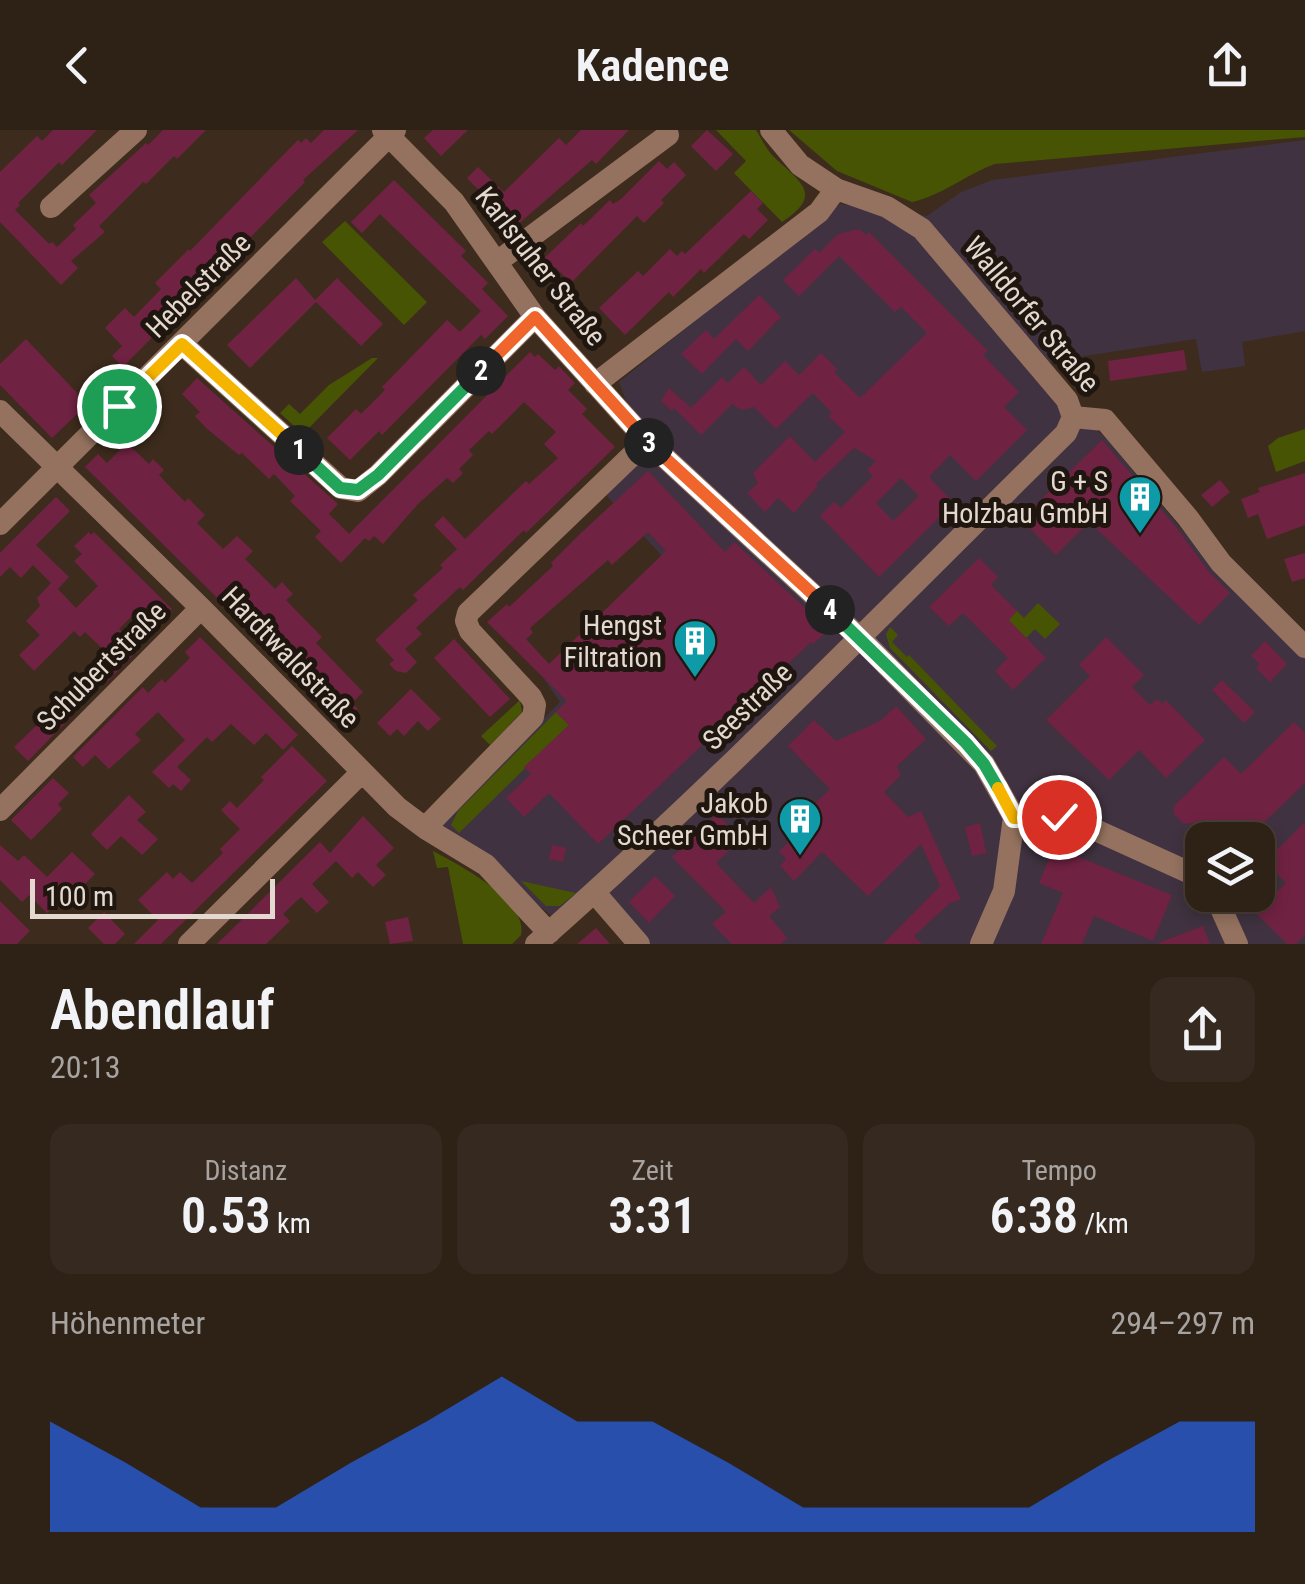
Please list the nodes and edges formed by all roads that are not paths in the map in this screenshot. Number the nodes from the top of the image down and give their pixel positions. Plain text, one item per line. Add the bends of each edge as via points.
1 (136, 130) edge
2 (771, 130) edge
3 (389, 132) edge
4 (668, 135) dead end
5 (836, 189) junction
6 (51, 207) dead end
7 (497, 262) junction
8 (535, 317) junction
9 (182, 344) junction
10 (595, 384) junction
11 (0, 411) edge
12 (1073, 416) junction
13 (646, 440) junction
14 (57, 467) junction
15 (0, 524) edge
16 (201, 608) junction
17 (860, 638) junction
18 (1305, 647) edge
19 (362, 772) junction
20 (0, 810) edge
21 (1014, 818) junction
22 (424, 828) junction
23 (1185, 871) edge
24 (595, 893) junction
25 (1223, 912) edge
26 (543, 938) edge
27 (188, 944) edge
28 (639, 944) edge
29 (982, 944) edge
30 (1237, 944) edge

1 - 6 street
2 - 5 street, Walldorfer Straße via 800,165
3 - 7 street, Karlsruher Straße via 454,202
3 - 9 street, Hebelstraße
4 - 7 street
5 - 10 street via 819,212
5 - 12 street, Walldorfer Straße via 888,207 922,229 1067,400
7 - 8 street, Karlsruher Straße
8 - 9 street via 358,490 340,488
8 - 10 street, Karlsruher Straße
9 - 14 street, Hebelstraße
10 - 13 street, Karlsruher Straße
11 - 14 street, Hardtwaldstraße
12 - 17 street, Seestraße via 1066,433
12 - 18 street, Walldorfer Straße via 1105,420 1222,563
13 - 17 street, Karlsruher Straße
13 - 22 street via 468,613 470,631 531,697 534,717
14 - 15 street, Hebelstraße
14 - 16 street, Hardtwaldstraße
16 - 19 street, Hardtwaldstraße
16 - 20 street, Schubertstraße
17 - 21 street, Karlsruher Straße via 984,764
17 - 24 street, Seestraße
19 - 22 street, Hardtwaldstraße
19 - 27 street
21 - 23 street via 1080,823
21 - 29 street via 1004,891
22 - 26 street, Hardtwaldstraße via 486,866
24 - 26 street, Seestraße
24 - 28 street
25 - 30 street

